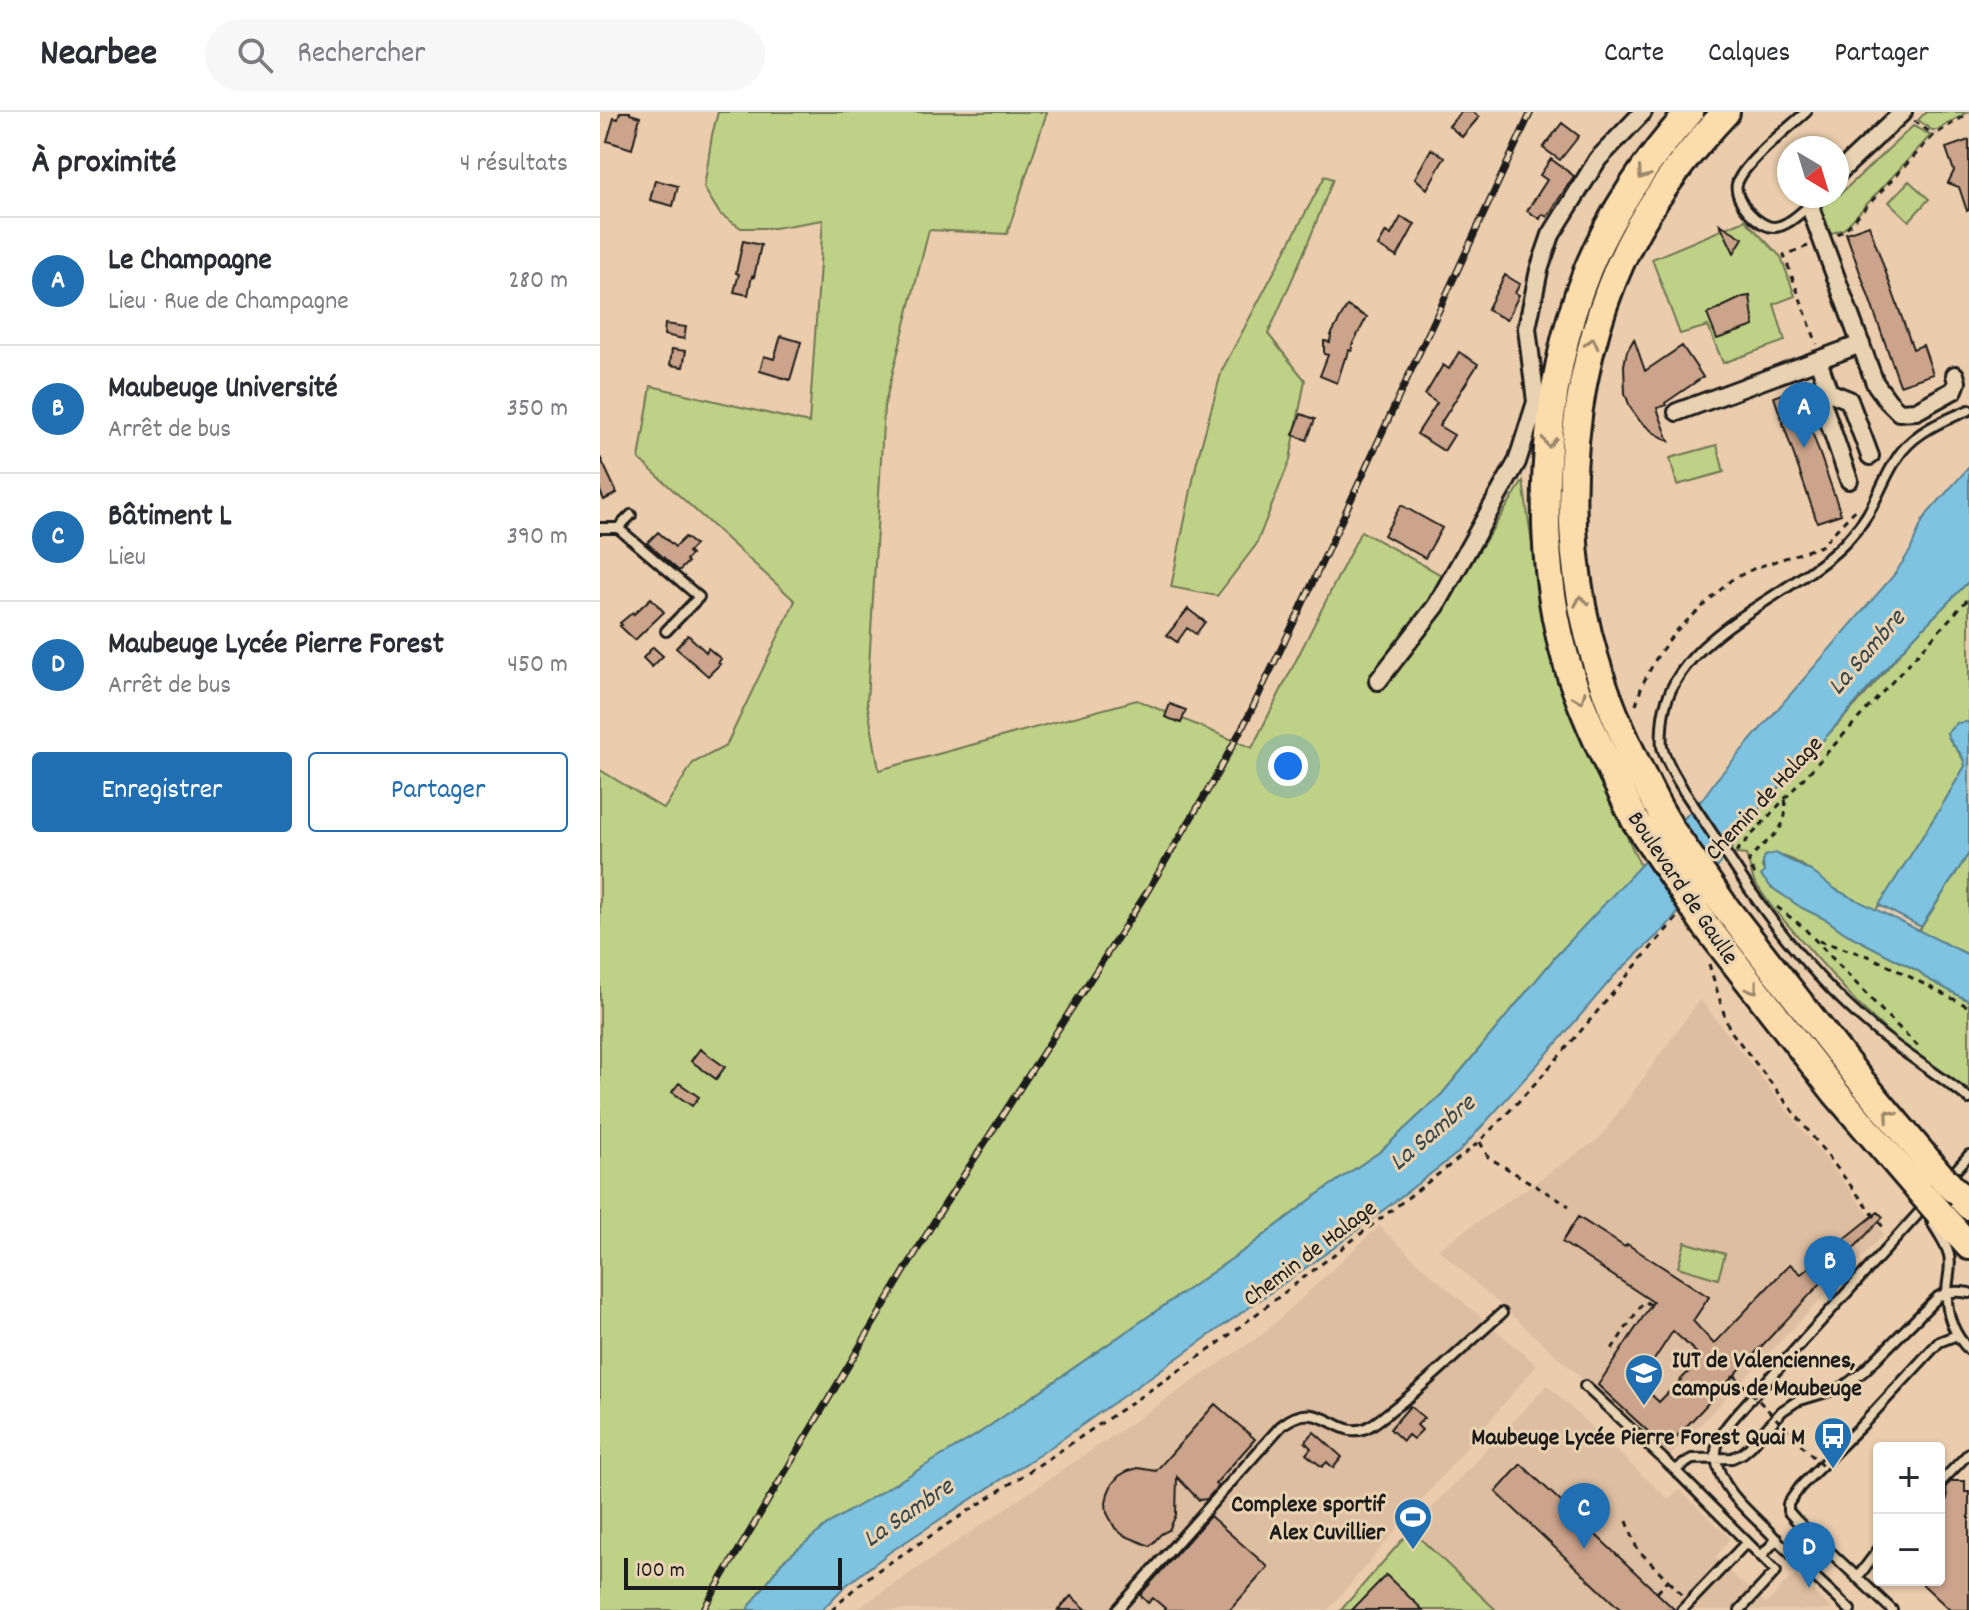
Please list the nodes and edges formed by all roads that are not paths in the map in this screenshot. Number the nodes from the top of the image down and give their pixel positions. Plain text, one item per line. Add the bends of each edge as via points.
1 (1643, 112) edge
2 (1690, 112) edge
3 (1726, 112) edge
4 (1806, 112) edge
5 (1908, 117) edge
6 (1780, 136) edge
7 (1777, 139) edge
8 (1849, 164) edge
9 (1804, 208) edge
10 (1811, 208) edge
11 (1861, 344) junction
12 (1820, 359) junction
13 (1955, 375) dead end
14 (1829, 392) junction
15 (1969, 410) edge
16 (1677, 412) dead end
17 (1870, 456) dead end
18 (1849, 480) dead end
19 (631, 515) dead end
20 (600, 528) edge
21 (618, 528) junction
22 (666, 631) dead end
23 (1378, 681) dead end
24 (1646, 812) junction
25 (1969, 1099) edge
26 (1969, 1155) edge
27 (1954, 1190) edge
28 (1929, 1208) junction
29 (1969, 1246) edge
30 (1947, 1292) junction
31 (1969, 1293) edge
32 (1502, 1313) dead end
33 (1957, 1335) junction
34 (1969, 1350) edge
35 (1585, 1386) dead end
36 (1969, 1453) edge
37 (1716, 1457) junction
38 (1675, 1470) junction
39 (1945, 1478) edge
40 (1777, 1539) junction
41 (1746, 1543) junction
42 (1761, 1556) junction
43 (1873, 1557) edge
44 (1857, 1578) junction
45 (1117, 1610) edge
46 (1682, 1610) edge
47 (1740, 1610) edge
48 (1850, 1610) edge
49 (1892, 1610) edge

1 - 23 street via 1598,159 1551,235 1527,328 1536,402 1517,462 1436,606
2 -> 24 main road, Boulevard de Gaulle via 1631,190 1589,266 1559,366 1549,447 1550,577 1571,674 1607,763
24 -> 3 main road, Boulevard de Gaulle via 1595,658 1578,585 1576,433 1593,335 1624,255 1660,194
4 - 6 lane
5 - 8 street
7 - 9 lane via 1737,184 1738,200 1769,227 1789,222
10 - 11 street
11 - 12 street
11 - 13 street via 1875,383 1899,412 1916,411 1954,390
12 - 14 street
12 - 16 street
14 - 17 street via 1849,400
14 - 18 street via 1821,399
15 - 25 lane, bridge via 1922,432 1903,450 1868,513 1836,552 1750,610 1696,655 1673,684 1662,727 1668,763 1773,923 1842,1001
19 - 21 lane
20 - 21 lane
21 - 22 lane via 699,597
27 -> 24 main road, Boulevard de Gaulle, bridge via 1847,1063 1679,841
24 -> 28 main road, Boulevard de Gaulle, bridge via 1706,926
26 - 37 lane via 1723,1430
28 - 29 main road, Boulevard de Gaulle
28 - 30 lane via 1949,1255
30 - 31 lane
30 - 33 lane via 1948,1316
30 - 37 lane via 1843,1387 1797,1401 1743,1453
32 - 45 lane via 1370,1427 1351,1430 1317,1415 1293,1416
33 - 34 lane
33 - 44 lane via 1939,1342 1788,1504 1788,1511
35 - 38 lane
36 - 39 lane
37 - 38 lane via 1692,1459
37 - 40 lane via 1726,1484
38 - 41 lane
40 - 42 lane
40 - 48 lane
41 - 42 lane
41 - 46 lane
42 - 47 lane via 1776,1571
43 - 44 lane
44 - 49 lane

